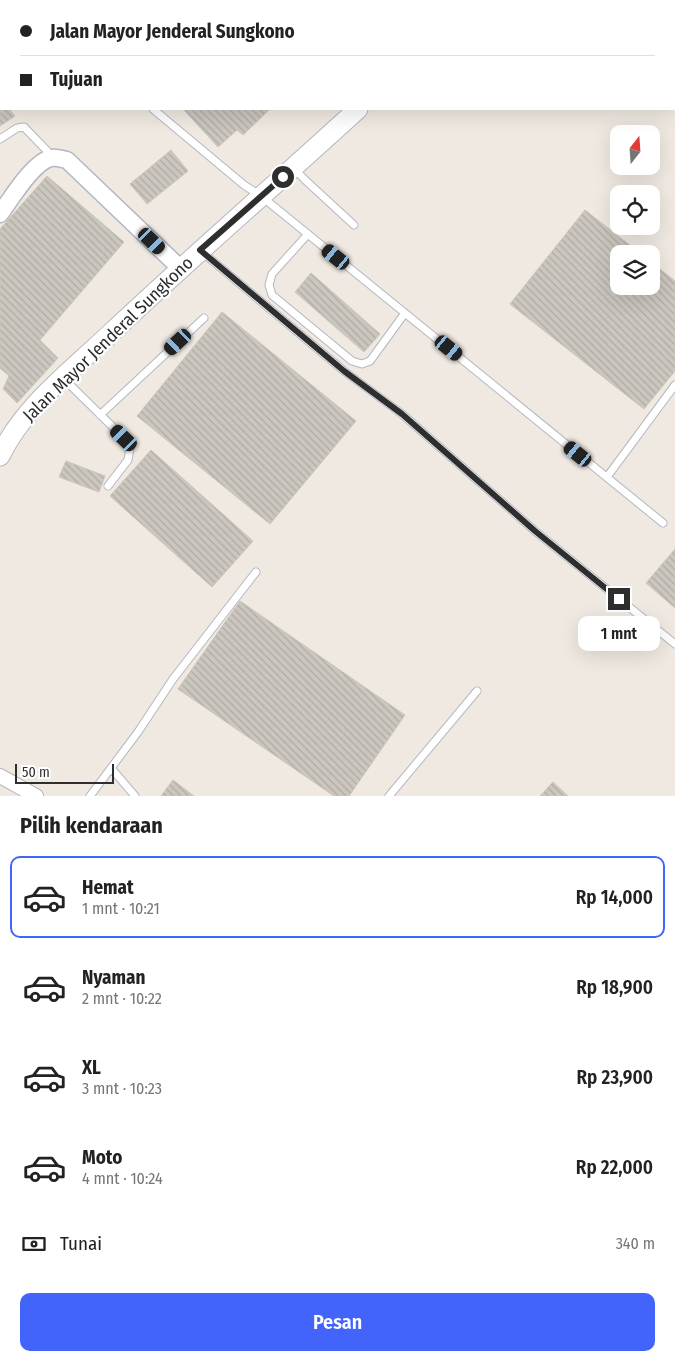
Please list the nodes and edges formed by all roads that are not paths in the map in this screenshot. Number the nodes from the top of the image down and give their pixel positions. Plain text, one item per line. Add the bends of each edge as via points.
1 (154, 110) edge
2 (357, 110) edge
3 (0, 139) edge
4 (53, 157) junction
5 (294, 167) junction
6 (261, 196) junction
7 (0, 214) edge
8 (354, 225) dead end
9 (308, 234) junction
10 (200, 250) junction
11 (180, 268) junction
12 (405, 313) junction
13 (204, 318) dead end
14 (63, 378) junction
15 (675, 385) edge
16 (100, 415) junction
17 (0, 456) edge
18 (607, 477) junction
19 (108, 486) dead end
20 (663, 523) dead end
21 (256, 572) dead end
22 (675, 644) edge
23 (477, 691) dead end
24 (111, 768) junction
25 (0, 776) edge
26 (36, 796) edge
27 (90, 796) edge
28 (135, 796) edge
29 (389, 796) edge

1 - 6 lane
2 - 5 main road, Jalan Mayor Jenderal Sungkono
3 - 4 lane via 24,126
4 - 7 street via 42,162 26,179
4 - 11 street via 67,160
5 - 6 main road, Jalan Mayor Jenderal Sungkono
5 - 8 lane
6 - 9 lane
6 - 10 main road, Jalan Mayor Jenderal Sungkono
9 - 12 lane
9 - 12 lane via 272,274 269,285 272,295 352,361 362,364 370,361
10 - 11 main road, Jalan Mayor Jenderal Sungkono
10 - 22 lane via 344,371 402,414 535,531
11 - 14 main road, Jalan Mayor Jenderal Sungkono
12 - 18 lane
13 - 16 lane
14 - 16 lane
14 - 17 main road, Jalan Mayor Jenderal Sungkono via 26,415
15 - 18 lane
16 - 19 lane via 130,448 128,460
18 - 20 lane
21 - 24 lane via 173,679
23 - 29 lane
24 - 27 lane
24 - 28 lane
25 - 26 street

